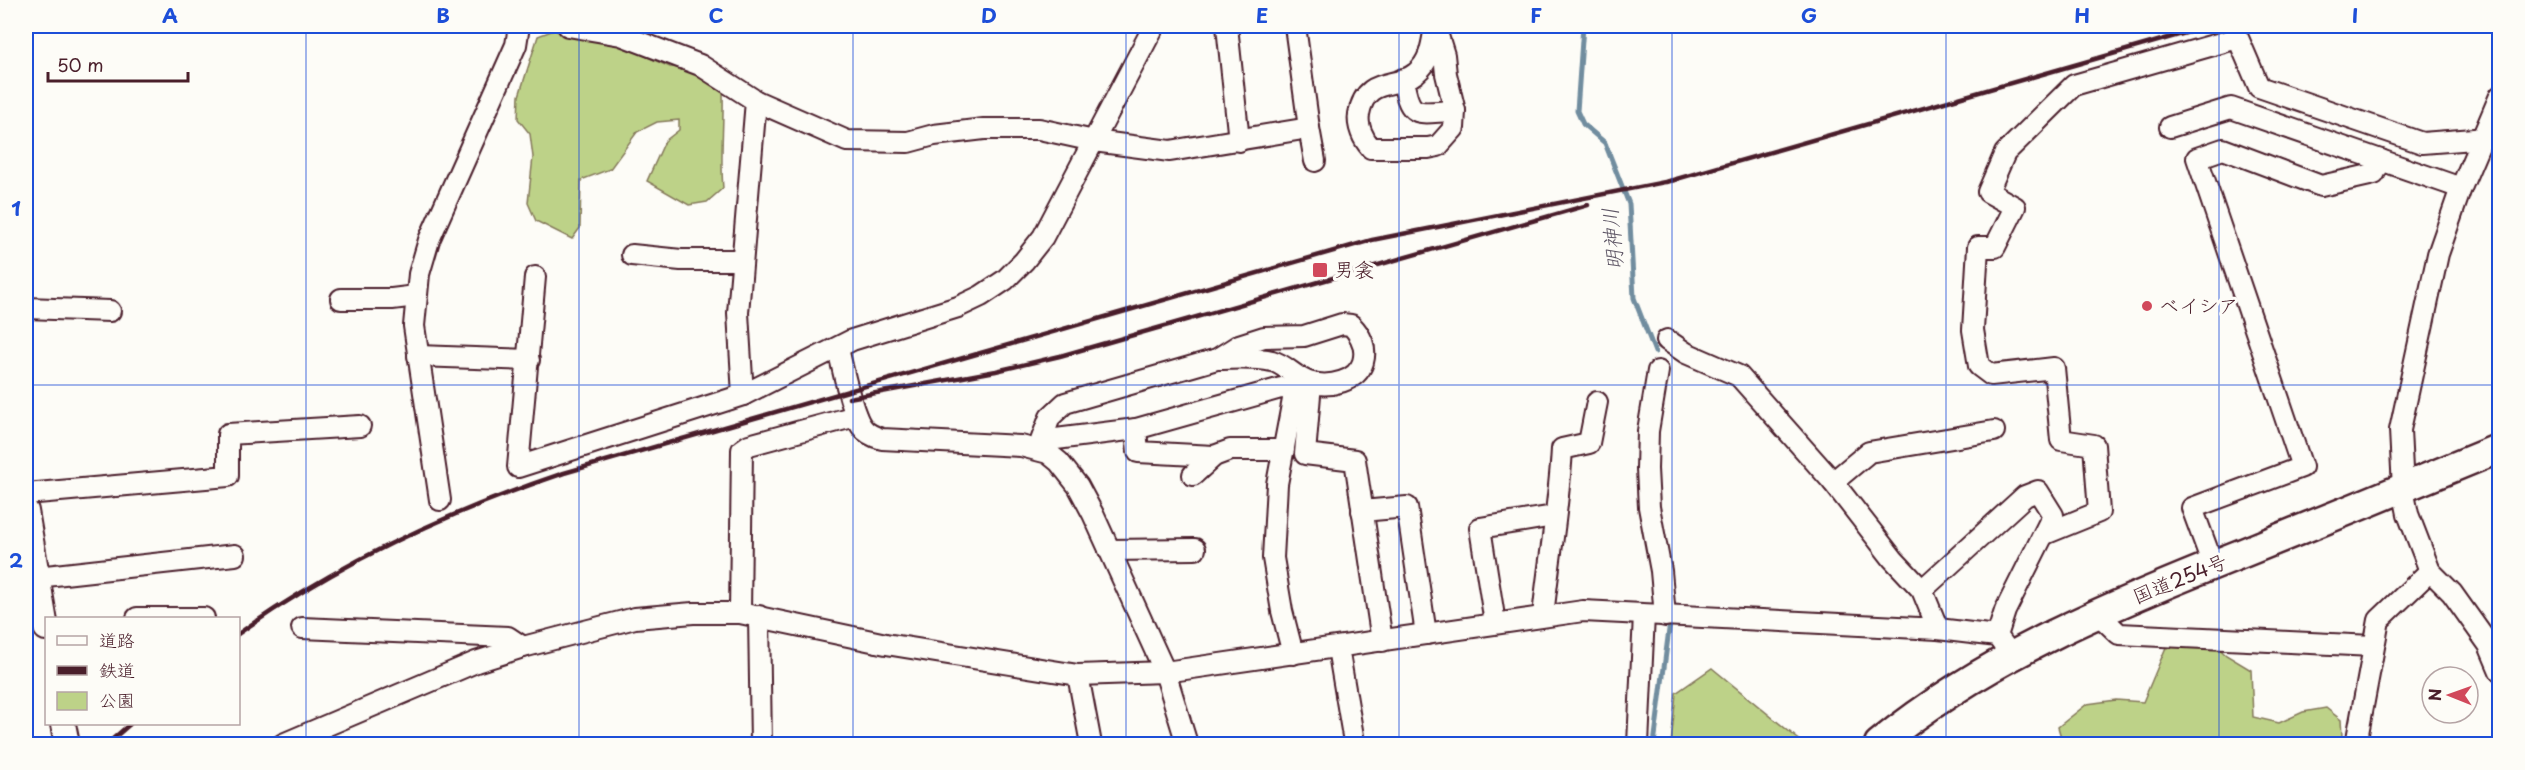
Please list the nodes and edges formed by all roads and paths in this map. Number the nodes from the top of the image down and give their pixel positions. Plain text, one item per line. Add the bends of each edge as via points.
1 (519, 26) edge
2 (568, 26) edge
3 (1154, 26) edge
4 (1227, 26) edge
5 (1296, 26) edge
6 (1435, 26) edge
7 (1403, 79) junction
8 (2499, 96) edge
9 (756, 101) junction
10 (1455, 111) junction
11 (2170, 127) dead end
12 (1309, 128) junction
13 (2491, 138) edge
14 (1094, 141) junction
15 (1239, 141) junction
16 (2381, 160) junction
17 (1316, 161) dead end
18 (2461, 188) junction
19 (632, 255) dead end
20 (741, 260) junction
21 (535, 277) dead end
22 (416, 296) junction
23 (341, 299) dead end
24 (26, 308) edge
25 (110, 311) dead end
26 (1667, 340) dead end
27 (838, 348) junction
28 (418, 356) junction
29 (1217, 359) junction
30 (529, 360) junction
31 (1658, 371) dead end
32 (1311, 383) junction
33 (743, 394) junction
34 (1597, 402) dead end
35 (856, 416) junction
36 (360, 426) dead end
37 (1136, 429) junction
38 (1994, 431) dead end
39 (2499, 448) edge
40 (1038, 449) junction
41 (1284, 450) junction
42 (1214, 456) junction
43 (1193, 475) dead end
44 (1833, 482) junction
45 (2403, 489) junction
46 (26, 494) edge
47 (440, 500) dead end
48 (26, 511) edge
49 (1362, 511) junction
50 (1554, 516) junction
51 (2044, 534) junction
52 (1195, 549) dead end
53 (1109, 550) junction
54 (235, 555) dead end
55 (2213, 565) junction
56 (2430, 571) junction
57 (37, 577) junction
58 (1922, 590) junction
59 (2097, 613) junction
60 (749, 615) junction
61 (1644, 615) junction
62 (1543, 616) junction
63 (1665, 616) junction
64 (41, 619) edge
65 (1495, 623) junction
66 (302, 628) dead end
67 (1938, 629) junction
68 (1426, 634) junction
69 (1382, 641) junction
70 (2004, 645) junction
71 (2373, 646) junction
72 (523, 647) junction
73 (1338, 648) junction
74 (1293, 654) junction
75 (2499, 671) edge
76 (1165, 672) junction
77 (1078, 675) junction
78 (63, 725) edge
79 (1353, 736) dead end
80 (67, 744) edge
81 (283, 744) edge
82 (760, 744) edge
83 (1091, 744) edge
84 (1187, 744) edge
85 (1638, 744) edge
86 (1879, 744) edge
87 (2356, 744) edge

1 - 22 street via 516,45 429,240
2 - 9 street via 621,35 700,65
3 - 14 street
4 - 15 street
5 - 12 street
6 - 7 street via 1431,52 1424,65 1415,75
6 - 10 street
7 - 10 street via 1411,108 1418,112
7 - 10 street via 1378,86 1361,103 1358,120 1364,141 1371,148 1438,146 1454,128
8 - 13 street
9 - 14 street via 847,141 908,142 984,129 1039,129
9 - 20 street
11 - 16 street via 2231,108
12 - 15 street
12 - 17 street
13 - 18 street
13 - 51 street via 2422,143 2259,87 2238,38 2074,85 2005,153 1988,192 2015,207 1995,247 1978,247 1973,330 1979,366 1991,375 2054,368 2061,440 2094,445 2099,512
14 - 15 street via 1170,152
14 - 27 street via 1043,237 1005,280 958,307 852,340
16 - 18 street
16 - 55 street via 2374,174 2321,186 2223,149 2197,158 2301,467 2192,508
18 - 45 street via 2438,254 2400,430
19 - 20 street
20 - 33 street via 738,323
21 - 30 street
22 - 23 street
22 - 28 street
24 - 25 street
26 - 44 street via 1686,353 1739,376
27 - 33 street
27 - 35 street
28 - 30 street
28 - 47 street
29 - 32 street via 1270,360
29 - 32 street via 1239,345 1264,337 1304,336 1342,324 1351,325 1362,342 1360,369 1341,382
29 - 40 street via 1065,403 1050,417
30 - 33 street via 518,467
31 - 63 street via 1648,431 1647,469
32 - 49 street via 1305,454 1355,460
34 - 50 street via 1589,443 1562,449
35 - 40 street via 863,428 882,439
35 - 60 street via 748,445 742,450
36 - 46 street via 228,434 228,476
37 - 40 street via 1056,439
37 - 41 street via 1281,388 1295,389
37 - 42 street via 1138,452
38 - 44 street via 1869,452
39 - 45 highway, 国道254号
40 - 53 street via 1059,462 1078,486
41 - 42 street via 1230,450
41 - 74 street via 1277,484 1273,558
42 - 43 street
44 - 58 street
45 - 55 highway, 国道254号
45 - 56 street via 2408,514
48 - 57 main road
49 - 68 street via 1407,507
49 - 69 street
50 - 62 street
50 - 65 street via 1480,528
51 - 58 street via 2053,515 2038,491 2025,496
51 - 70 street via 2005,611
52 - 53 street
53 - 76 street
54 - 57 street
55 - 59 highway, 国道254号
56 - 71 street via 2379,620
56 - 75 street via 2452,592 2488,645
57 - 64 main road
58 - 67 street
59 - 70 highway, 国道254号
59 - 71 street via 2119,634
60 - 72 street via 693,613 635,618
60 - 77 street via 886,644
60 - 82 street
61 - 62 street via 1583,611
61 - 63 street
61 - 85 street
62 - 65 street
63 - 67 street
65 - 68 street
66 - 72 street via 487,635 508,637
67 - 70 street
68 - 69 street
69 - 73 street
70 - 86 highway, 国道254号
71 - 87 street
72 - 81 street via 476,662
73 - 74 street
73 - 79 street
74 - 76 street
76 - 77 street
76 - 84 street
77 - 83 street
78 - 80 main road

